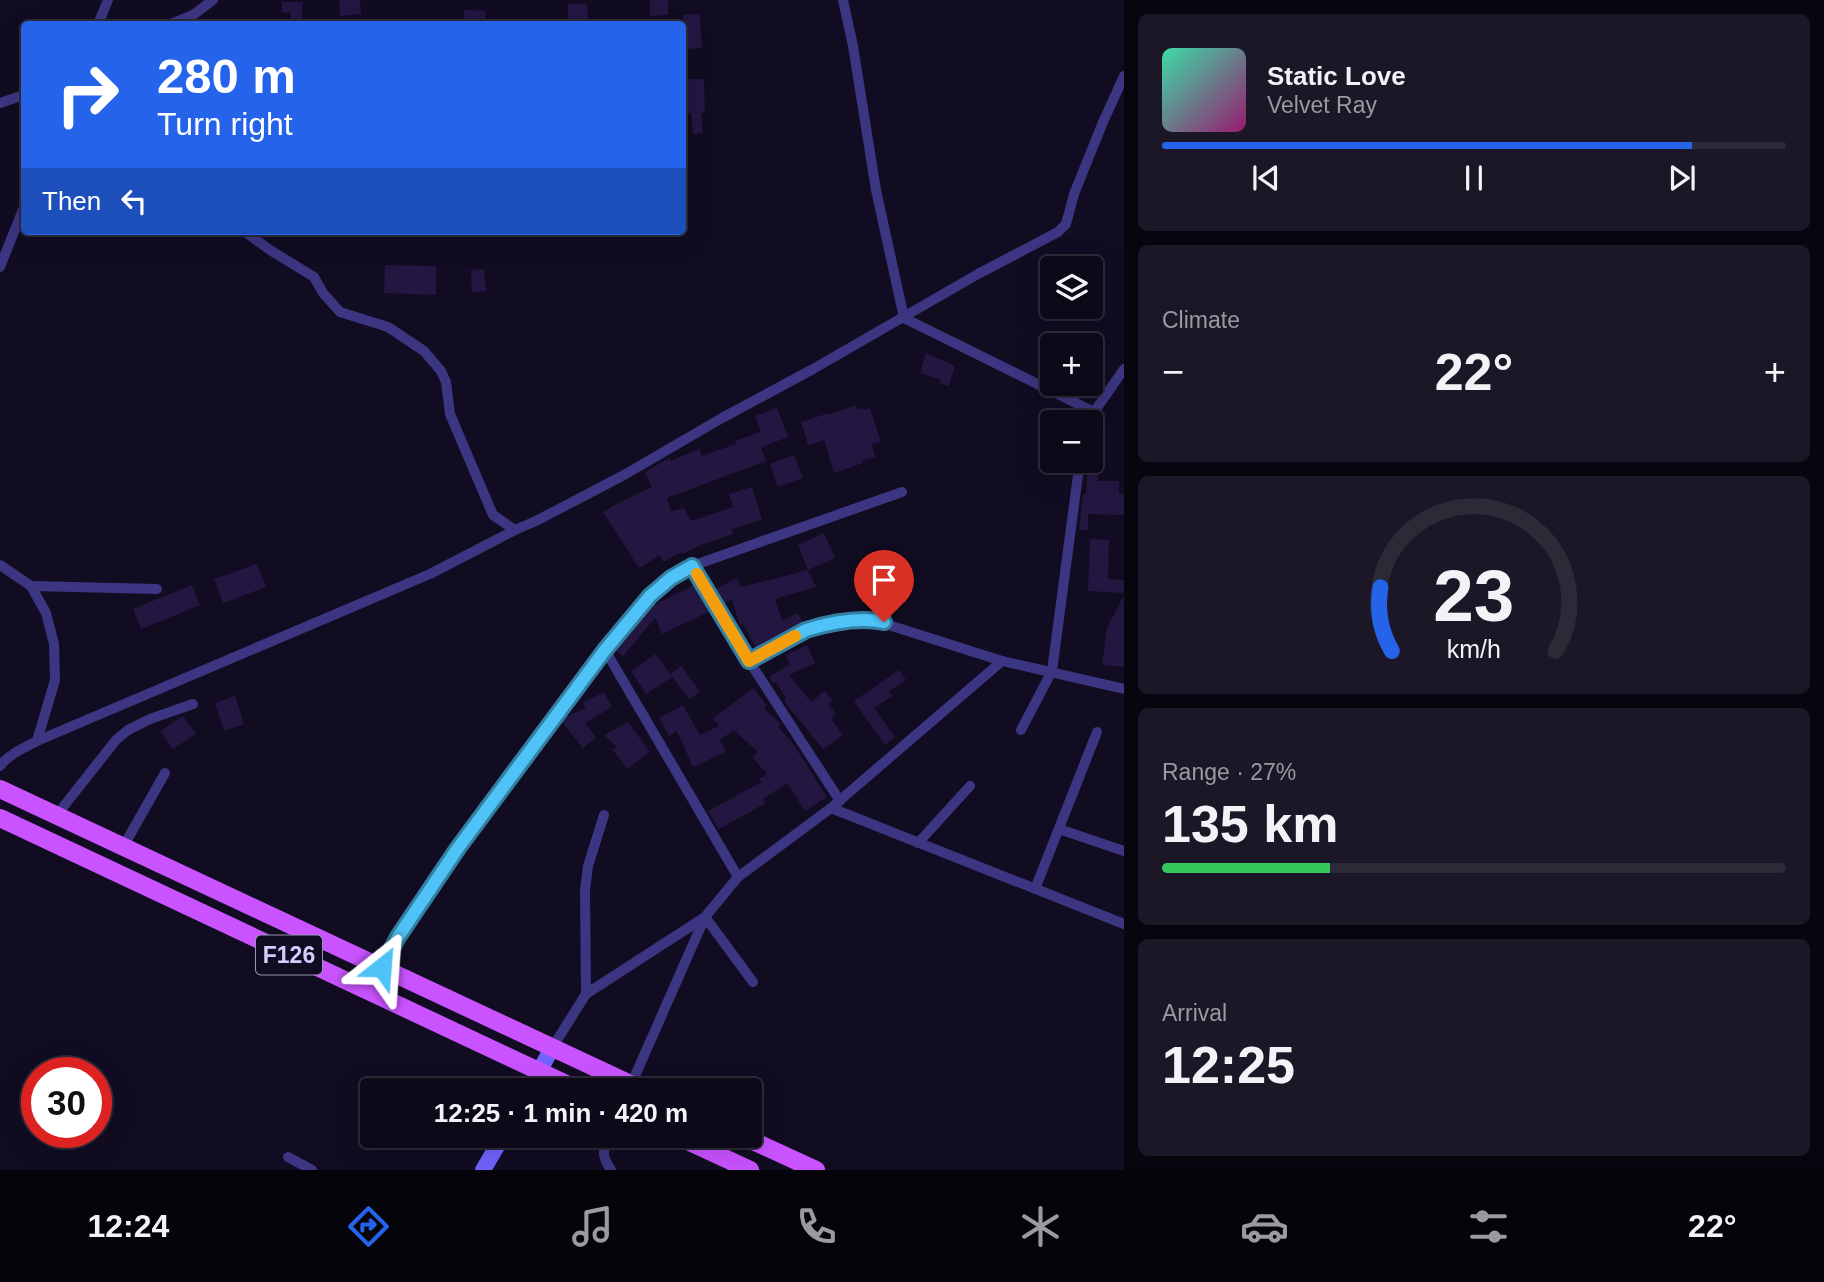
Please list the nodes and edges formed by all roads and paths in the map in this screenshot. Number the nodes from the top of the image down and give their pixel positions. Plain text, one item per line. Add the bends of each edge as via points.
1 (108, 0) edge
2 (213, 0) edge
3 (843, 0) edge
4 (100, 21) edge
5 (180, 21) edge
6 (1124, 76) edge
7 (21, 97) edge
8 (0, 103) edge
9 (21, 214) edge
10 (249, 235) edge
11 (0, 267) edge
12 (904, 318) junction
13 (1124, 369) edge
14 (1090, 410) edge
15 (1095, 410) edge
16 (1079, 473) edge
17 (902, 492) dead end
18 (514, 530) junction
19 (0, 565) edge
20 (692, 566) junction
21 (31, 586) junction
22 (157, 589) dead end
23 (605, 650) junction
24 (749, 661) junction
25 (1002, 661) junction
26 (1052, 671) junction
27 (1124, 689) edge
28 (193, 704) dead end
29 (1021, 730) dead end
30 (1097, 732) dead end
31 (37, 741) junction
32 (0, 766) edge
33 (165, 774) dead end
34 (970, 786) dead end
35 (0, 789) edge
36 (840, 801) junction
37 (831, 808) junction
38 (604, 815) dead end
39 (56, 816) junction
40 (0, 818) edge
41 (1059, 829) junction
42 (918, 843) junction
43 (123, 847) junction
44 (1124, 851) edge
45 (738, 877) junction
46 (1035, 889) junction
47 (705, 918) junction
48 (1124, 925) edge
49 (382, 967) junction
50 (753, 982) dead end
51 (586, 994) junction
52 (551, 1048) junction
53 (540, 1072) junction
54 (536, 1078) edge
55 (553, 1078) edge
56 (616, 1078) edge
57 (641, 1078) edge
58 (762, 1145) edge
59 (496, 1148) edge
60 (604, 1148) edge
61 (703, 1148) edge
62 (288, 1157) dead end
63 (312, 1170) edge
64 (483, 1170) edge
65 (611, 1170) edge
66 (750, 1170) edge
67 (816, 1170) edge

1 - 4 street
2 - 5 street
3 - 12 street
6 - 12 street via 1066,224
7 - 8 street
9 - 11 street
10 - 18 street via 314,276 340,312 388,327 424,351 446,382 450,414 494,515
12 - 14 street
12 - 18 street via 624,475
13 - 15 street
16 - 26 street
17 - 20 street
18 - 31 street via 430,574
19 - 21 street
20 - 23 street via 650,596
20 - 24 street
21 - 22 street
21 - 31 street via 46,613 55,653 55,680
23 - 45 street
23 - 49 street via 458,848
24 - 25 street via 806,630 863,620 884,622
24 - 36 street
25 - 26 street
25 - 36 street
26 - 27 street
26 - 29 street
28 - 39 street via 128,730
30 - 41 street
31 - 32 street
33 - 43 street
34 - 42 street
35 - 39 main road, F126
36 - 37 street
37 - 42 street
37 - 45 street
38 - 51 street via 584,890
39 - 43 main road, F126
40 - 53 main road, F126
41 - 44 street
41 - 46 street
42 - 46 street
43 - 49 main road, F126
45 - 47 street
46 - 48 street
47 - 50 street
47 - 51 street
47 - 57 street
49 - 52 main road, F126
51 - 52 street
52 - 53 street
52 - 56 main road, F126
53 - 54 street
53 - 55 main road, F126
58 - 67 main road
59 - 64 street
60 - 65 street via 603,1157
61 - 66 main road
62 - 63 street

